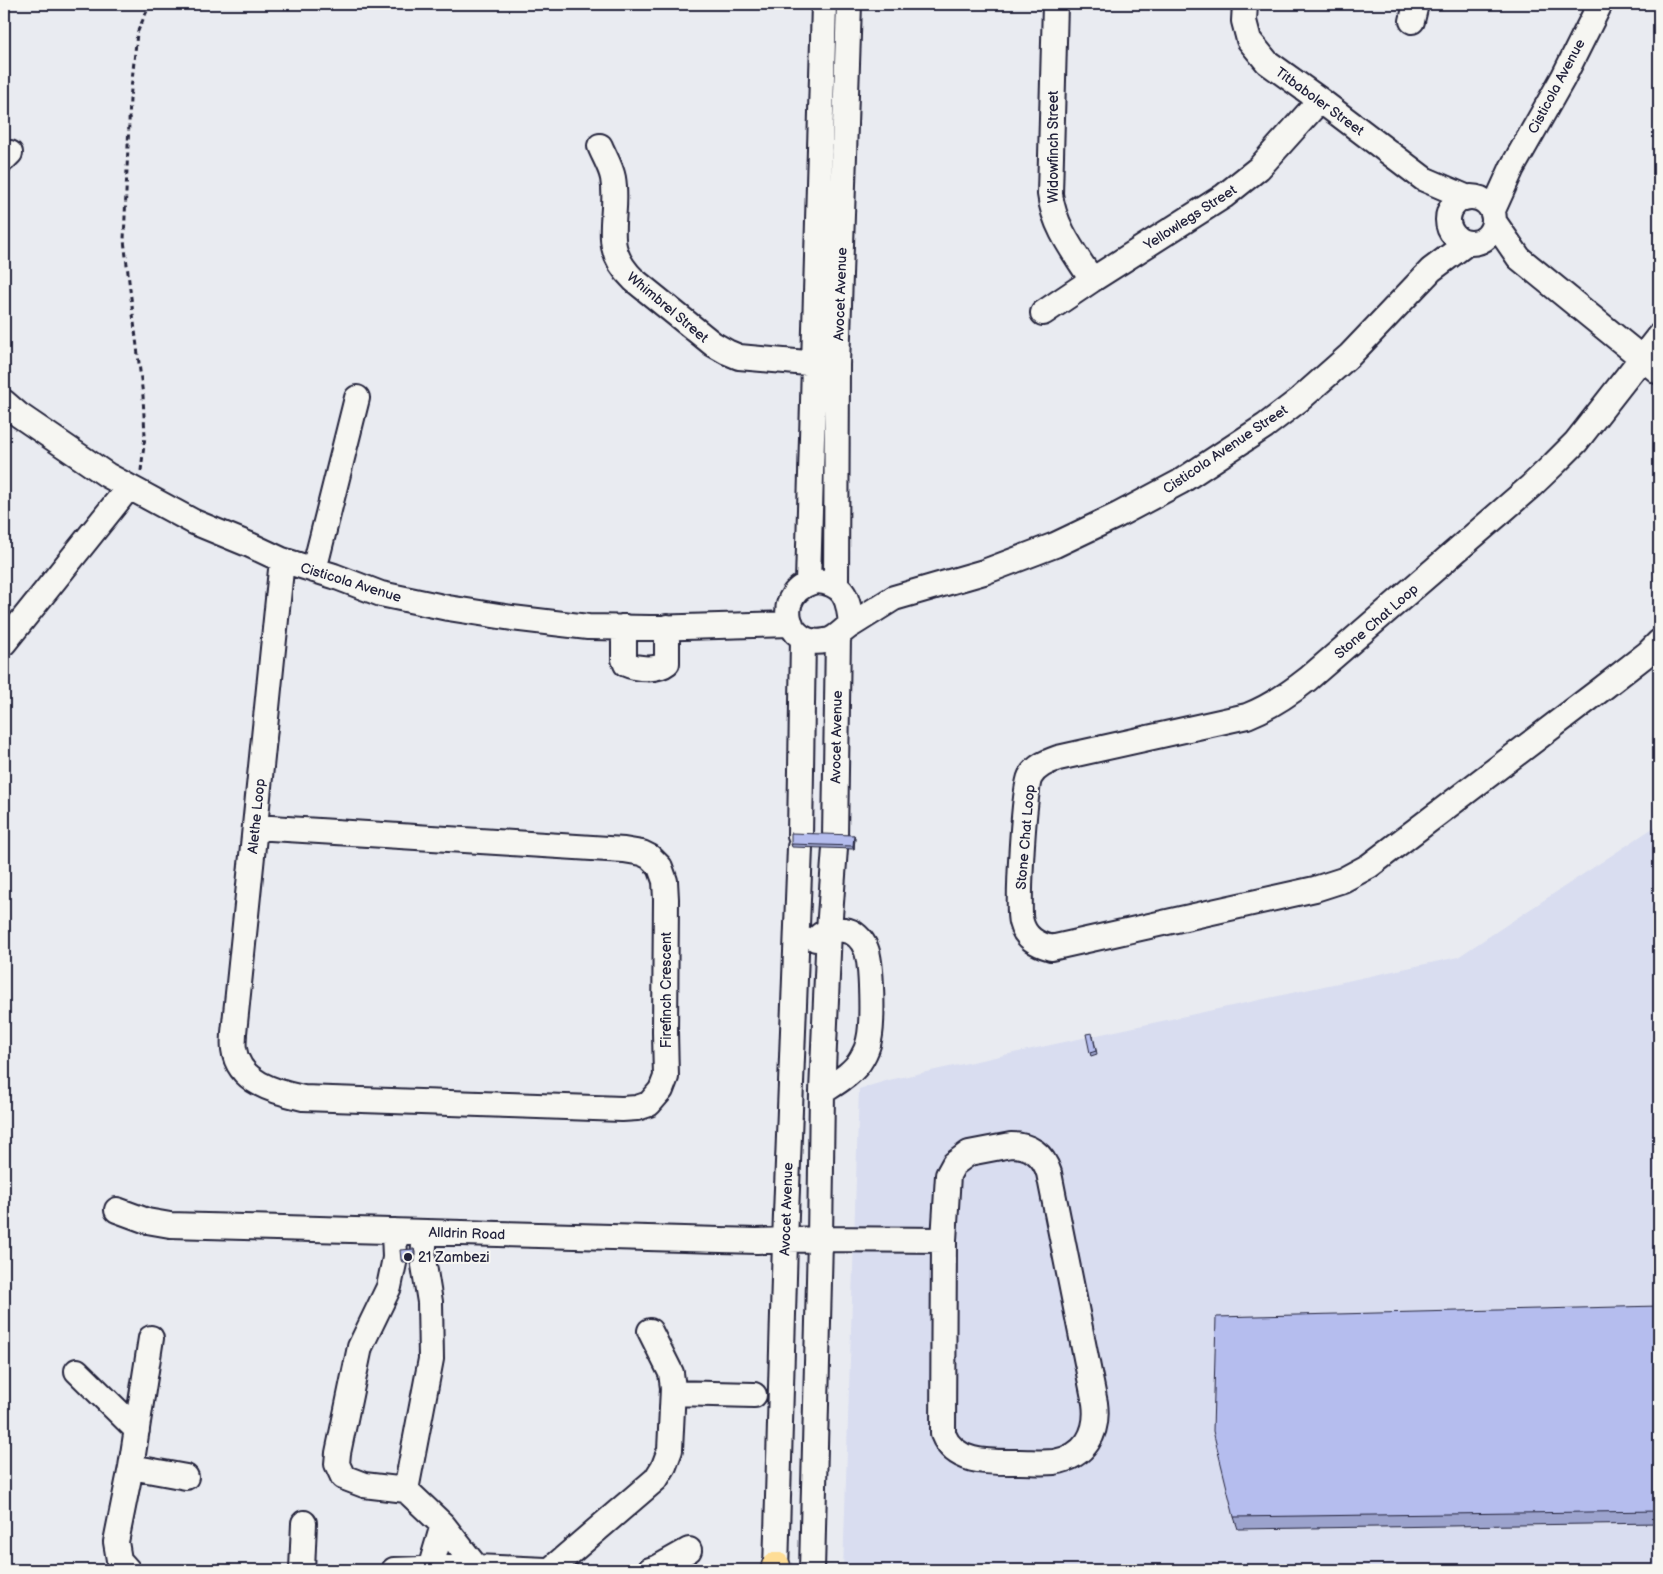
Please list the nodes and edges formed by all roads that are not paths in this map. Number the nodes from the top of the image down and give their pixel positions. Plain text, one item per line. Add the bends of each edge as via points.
1 (824, 4) edge
2 (849, 4) edge
3 (1055, 4) edge
4 (1244, 4) edge
5 (1600, 4) edge
6 (1320, 100) junction
7 (600, 146) dead end
8 (1512, 168) junction
9 (1424, 180) junction
10 (1469, 197) junction
11 (1494, 217) junction
12 (1449, 220) junction
13 (1473, 243) junction
14 (1519, 258) junction
15 (1431, 270) junction
16 (1092, 280) junction
17 (1043, 313) dead end
18 (1659, 336) edge
19 (826, 365) junction
20 (1650, 365) edge
21 (357, 398) dead end
22 (4, 404) edge
23 (138, 492) junction
24 (282, 560) junction
25 (314, 570) junction
26 (808, 582) junction
27 (840, 589) junction
28 (894, 598) junction
29 (790, 600) junction
30 (740, 625) junction
31 (668, 627) junction
32 (624, 628) junction
33 (844, 630) junction
34 (797, 631) junction
35 (1659, 642) edge
36 (4, 643) edge
37 (255, 827) junction
38 (829, 930) junction
39 (796, 978) junction
40 (242, 1070) joint
41 (822, 1092) junction
42 (117, 1210) dead end
43 (394, 1231) junction
44 (425, 1232) junction
45 (820, 1239) junction
46 (944, 1240) junction
47 (785, 1241) junction
48 (650, 1331) dead end
49 (151, 1338) dead end
50 (78, 1371) dead end
51 (673, 1393) junction
52 (754, 1395) dead end
53 (137, 1430) junction
54 (131, 1467) junction
55 (186, 1477) dead end
56 (406, 1490) junction
57 (304, 1523) dead end
58 (443, 1524) junction
59 (689, 1550) dead end
60 (476, 1567) junction
61 (430, 1569) junction
62 (776, 1569) edge
63 (128, 1570) edge
64 (302, 1570) edge
65 (394, 1570) edge
66 (546, 1570) edge
67 (550, 1570) edge
68 (650, 1570) edge
69 (812, 1570) edge

1 - 19 street, Avocet Avenue
2 - 19 street, Avocet Avenue
3 - 16 street, Widowfinch Street via 1052,209 1061,231
4 - 6 street, Titbaboler Street via 1249,40 1267,62
5 - 8 street, Cisticola Avenue
6 - 9 street, Titbaboler Street
6 - 16 street, Yellowlegs Street via 1245,181
7 - 19 street, Whimbrel Street via 613,179 614,249 628,275 727,352 739,357
8 - 10 street, Cisticola Avenue
8 - 11 street, Cisticola Avenue
9 - 10 street, Titbaboler Street
9 - 12 street, Titbaboler Street
10 - 11 street via 1484,200
10 - 12 street via 1455,203
11 - 13 street via 1490,235
11 - 14 street
12 - 13 street via 1456,238
12 - 15 street, Cisticola Avenue Street
13 - 14 street
13 - 15 street, Cisticola Avenue Street
14 - 20 street
15 - 28 street, Cisticola Avenue Street via 1350,356 1299,400 1180,482 1055,545 984,572
16 - 17 street, Yellowlegs Street
18 - 20 street, Stone Chat Loop
19 - 26 street, Avocet Avenue
19 - 27 street, Avocet Avenue
20 - 35 street, Stone Chat Loop via 1531,486 1288,695 1247,716 1058,758 1034,770 1026,798 1019,904 1021,922 1032,940 1051,948 1343,880 1369,866 1418,830
21 - 25 street
22 - 23 street, Cisticola Avenue via 107,475
23 - 24 street, Cisticola Avenue via 194,522
23 - 36 street
24 - 25 street, Cisticola Avenue
24 - 37 street, Alethe Loop
25 - 32 street, Cisticola Avenue via 381,594 448,608 588,627
26 - 27 street via 827,582
26 - 29 street via 800,586
27 - 28 street, Cisticola Avenue Street
27 - 33 street via 850,609
28 - 33 street, Cisticola Avenue Street
29 - 30 street, Cisticola Avenue
29 - 34 street via 788,612
30 - 31 street, Cisticola Avenue
30 - 34 street, Cisticola Avenue
31 - 32 street, Cisticola Avenue
31 - 32 street via 667,664 658,668 626,664
33 - 34 street via 826,641 814,642
33 - 38 street, Avocet Avenue
34 - 39 street, Avocet Avenue via 800,842
37 - 40 street, Alethe Loop via 234,1033 234,1049
37 - 40 street, Firefinch Crescent via 624,850 650,857 663,873 666,899 666,1077 661,1090 649,1104 637,1108 612,1108 303,1098 263,1086
38 - 39 street via 813,943
38 - 41 street, Avocet Avenue
38 - 41 street via 850,931 866,949 870,969 870,1037 858,1064
39 - 47 street, Avocet Avenue
41 - 45 street, Avocet Avenue
42 - 43 street, Alldrin Road via 170,1225
43 - 44 street, Alldrin Road
43 - 56 street via 395,1258 389,1287 360,1347 337,1464 343,1477 351,1481
44 - 47 street, Alldrin Road
44 - 56 street via 423,1259 430,1302 431,1359
45 - 46 street, Alldrin Road
45 - 47 street, Alldrin Road
45 - 69 street, Avocet Avenue
46 - 46 street via 947,1180 951,1167 958,1160 974,1152 1011,1145 1030,1148 1042,1157 1049,1172 1096,1403 1093,1433 1076,1454 1052,1462 987,1462 966,1457 948,1444 942,1422
47 - 62 street, Avocet Avenue
48 - 51 street via 670,1373
49 - 53 street
50 - 53 street
51 - 52 street
51 - 67 street via 670,1450 660,1474
53 - 54 street
54 - 55 street
54 - 63 street via 116,1542 119,1560
56 - 58 street
57 - 64 street
58 - 60 street
58 - 61 street
59 - 68 street
60 - 61 street
60 - 66 street
61 - 65 street

